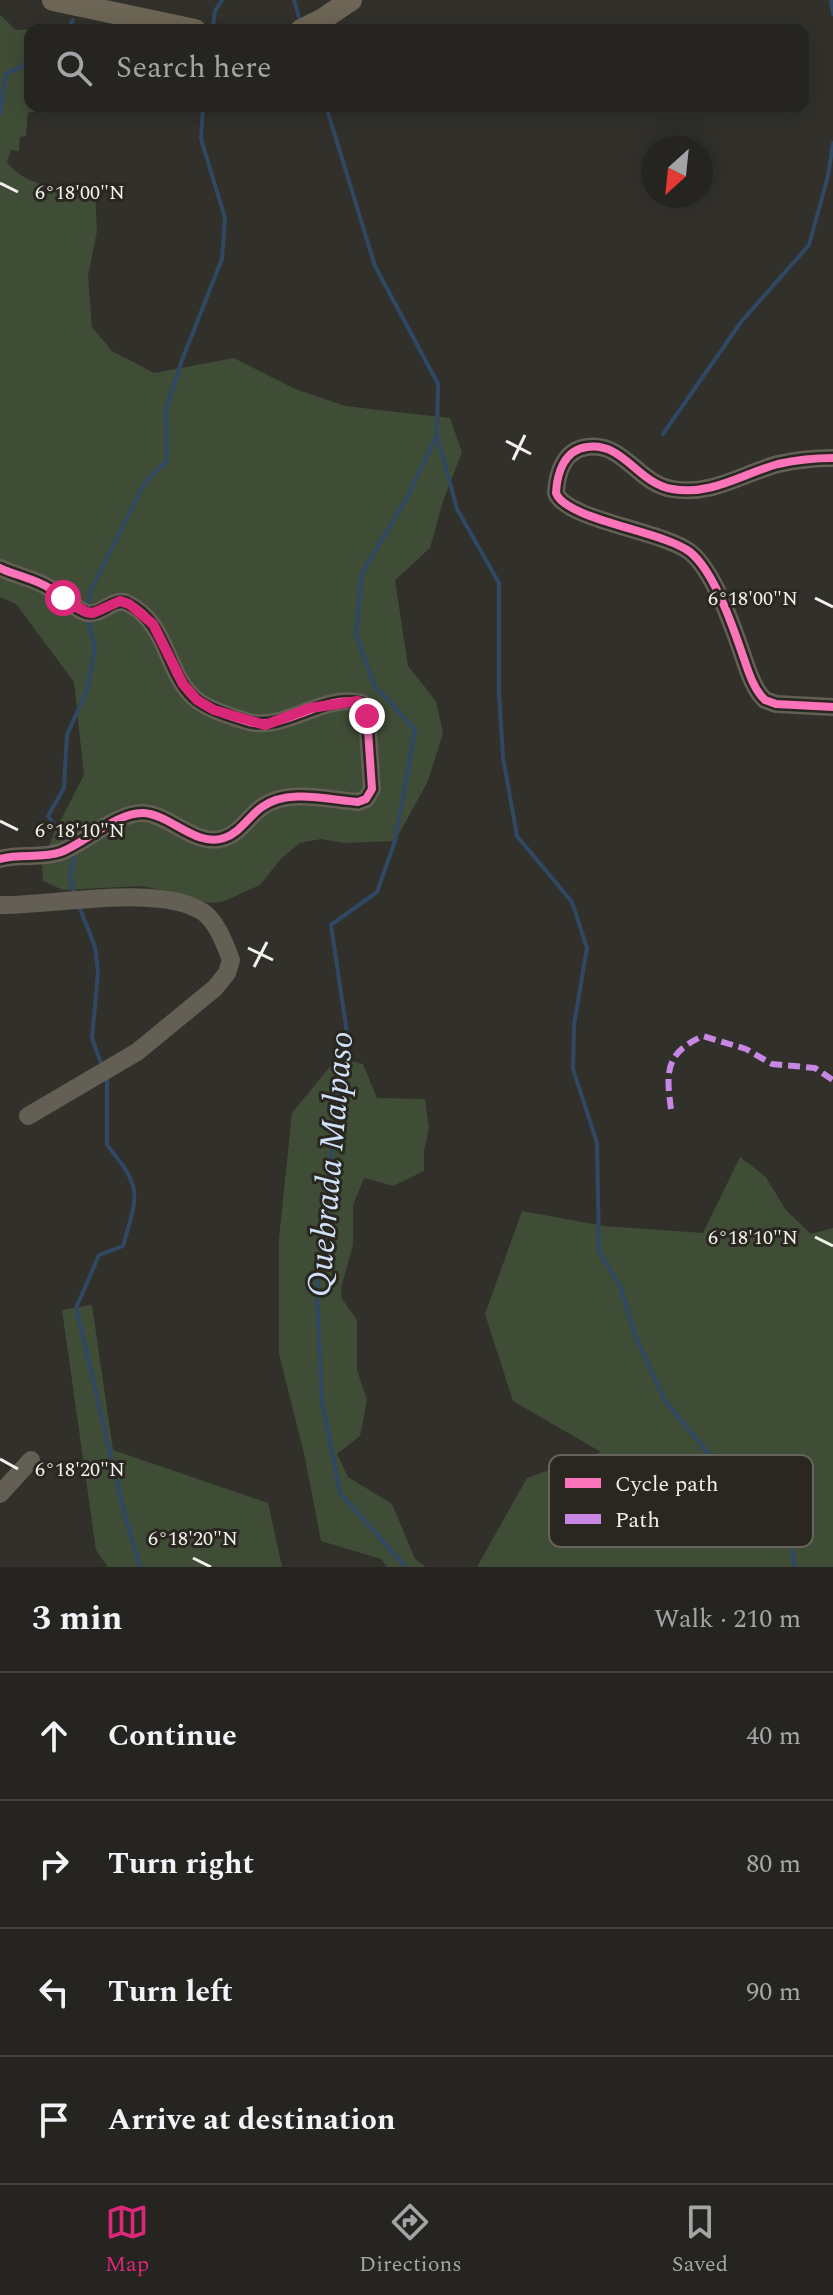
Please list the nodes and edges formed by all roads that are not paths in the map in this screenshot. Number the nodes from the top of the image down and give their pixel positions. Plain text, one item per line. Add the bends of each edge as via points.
1 (53, 0) edge
2 (351, 0) edge
3 (167, 24) edge
4 (312, 24) edge
5 (833, 458) edge
6 (0, 568) edge
7 (833, 707) edge
8 (0, 859) edge
9 (0, 905) edge
10 (28, 1116) dead end
11 (31, 1460) dead end
12 (0, 1494) edge

1 - 3 main road
2 - 4 main road
5 - 7 street via 777,465 694,491 668,489 605,446 584,447 561,465 556,493 562,504 676,544 698,560 765,700
6 - 8 street via 51,589 86,612 120,601 129,604 153,624 183,684 214,710 265,725 310,708 362,703 372,789 358,802 280,798 262,806 223,839 140,813 119,818 57,854
9 - 10 street via 144,898 175,902 206,914 231,960 215,988 137,1052
11 - 12 street

